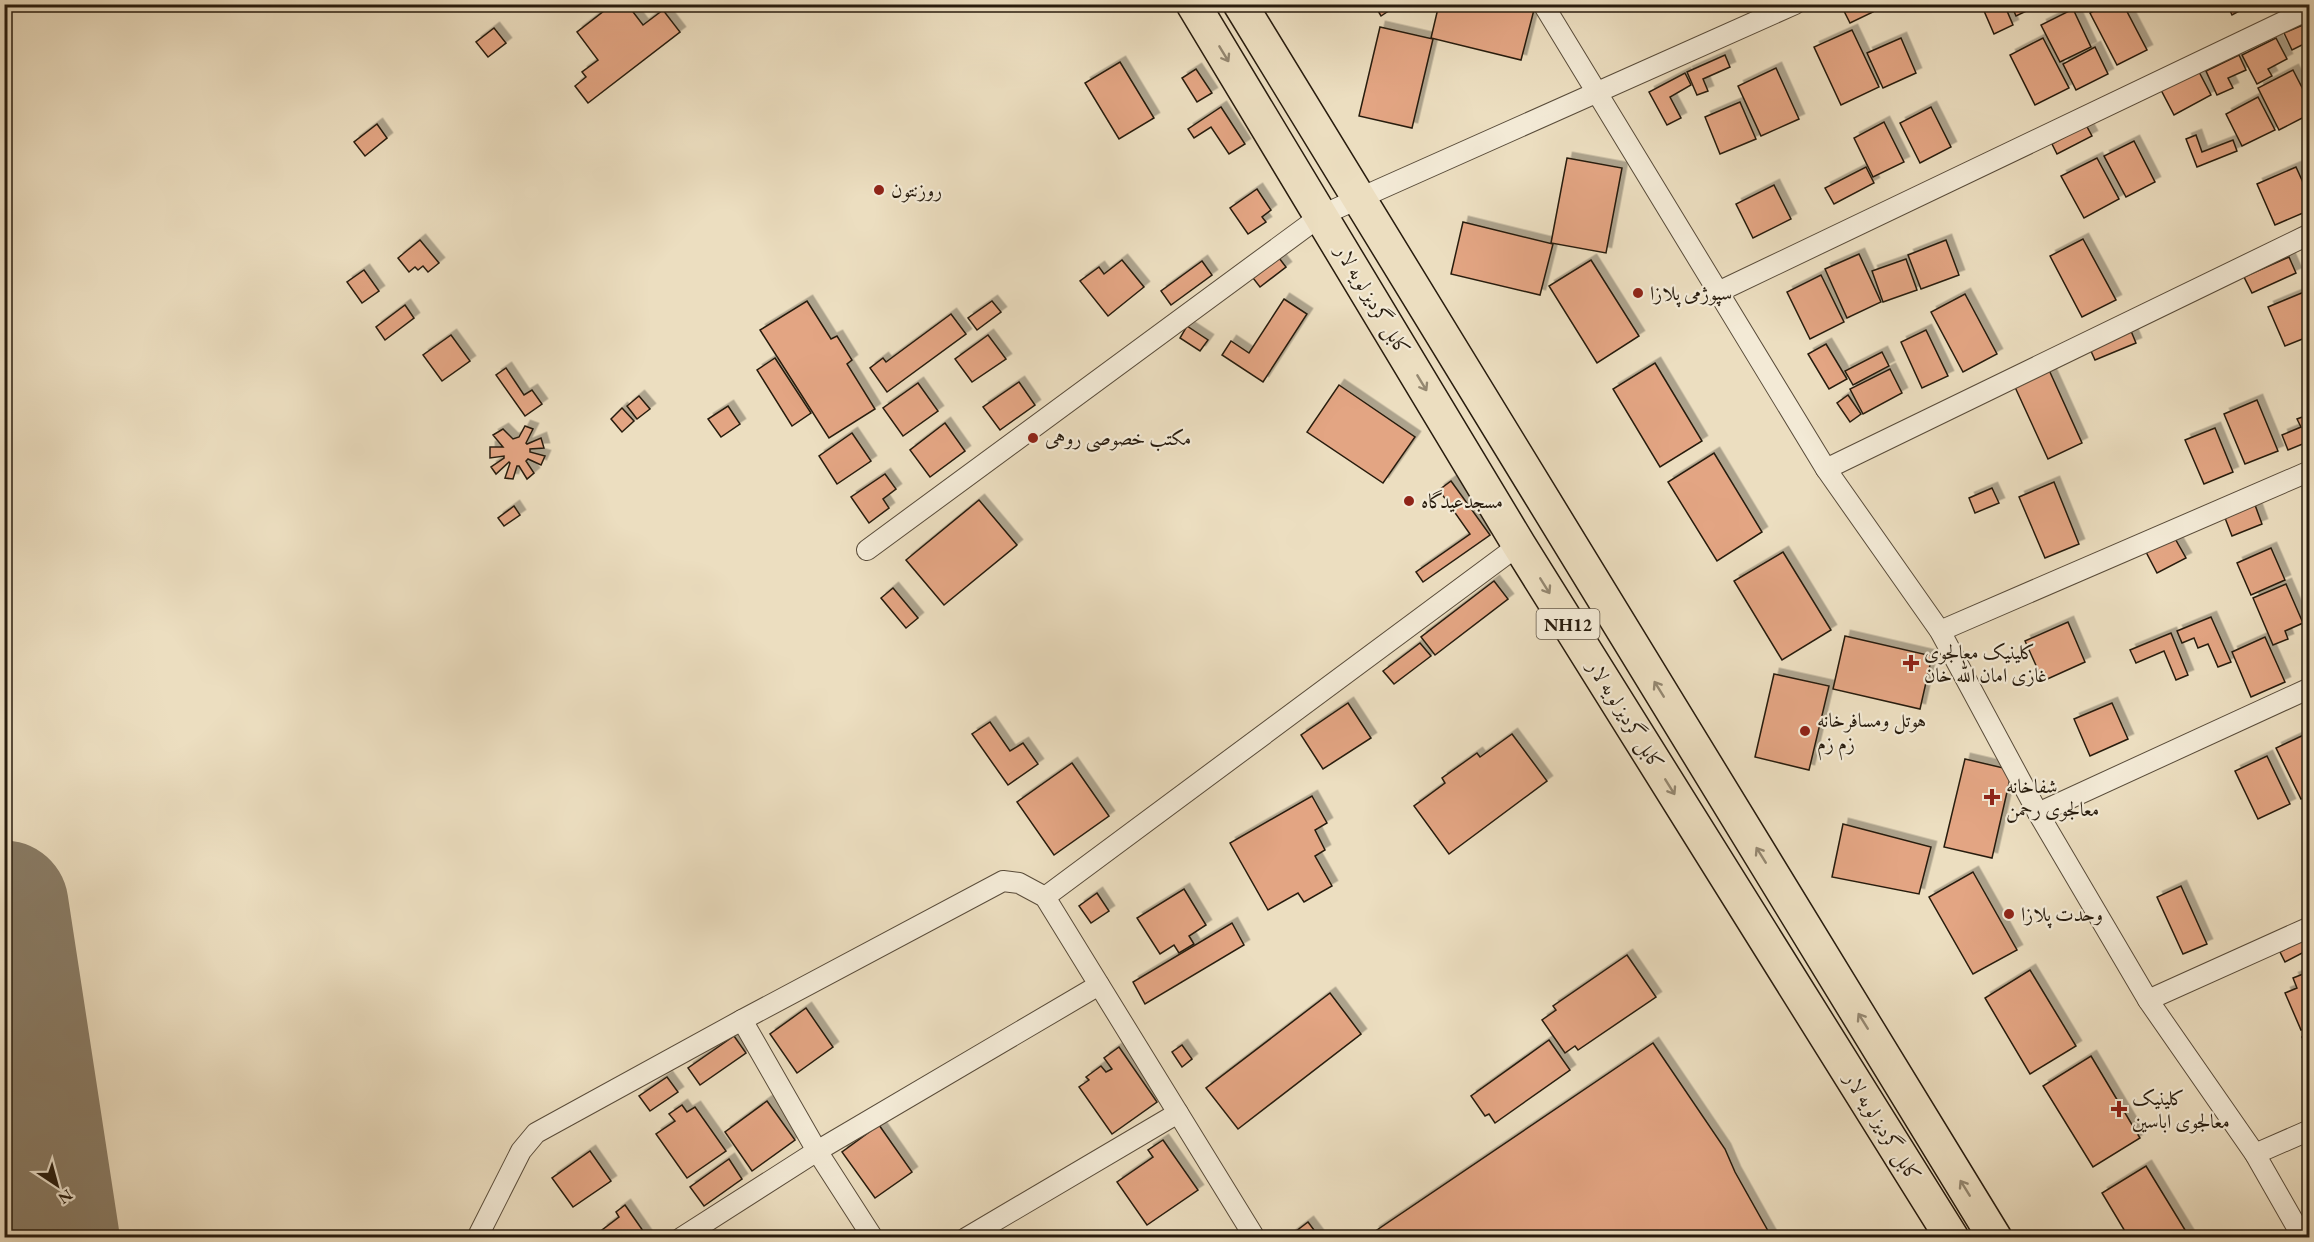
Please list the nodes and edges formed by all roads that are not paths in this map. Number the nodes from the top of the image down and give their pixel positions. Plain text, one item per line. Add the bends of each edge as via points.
1 (1193, 4) edge
2 (1240, 4) edge
3 (1543, 4) edge
4 (1795, 4) edge
5 (2310, 9) edge
6 (1597, 93) junction
7 (1359, 199) junction
8 (1322, 215) junction
9 (2310, 234) edge
10 (1718, 292) junction
11 (1826, 469) junction
12 (2310, 471) edge
13 (1519, 545) junction
14 (867, 550) dead end
15 (1940, 632) junction
16 (2310, 688) edge
17 (2038, 813) junction
18 (1045, 897) junction
19 (2310, 927) edge
20 (1099, 985) junction
21 (2148, 1000) junction
22 (742, 1020) junction
23 (1178, 1113) junction
24 (2310, 1130) edge
25 (816, 1151) junction
26 (2255, 1155) junction
27 (477, 1238) edge
28 (681, 1238) edge
29 (873, 1238) edge
30 (966, 1238) edge
31 (1255, 1238) edge
32 (1952, 1238) edge
33 (1995, 1238) edge
34 (2303, 1238) edge

1 -> 8 highway, کابل گردیز لویه لار / NH12
2 - 7 highway, کابل گردیز لویه لار / NH12
3 - 6 street
4 - 6 street
5 - 10 street
6 - 7 street
6 - 10 street
7 - 8 street
33 -> 7 highway, کابل گردیز لویه لار / NH12
8 -> 13 highway, کابل گردیز لویه لار / NH12
8 - 14 street
9 - 11 street
10 - 11 street
11 - 15 street
12 - 15 street
13 - 18 street
13 -> 32 highway, کابل گردیز لویه لار / NH12
15 - 17 street
16 - 17 street
17 - 21 street
18 - 20 street
18 - 22 street via 1024,885 1003,881
19 - 21 street
20 - 23 street
20 - 25 street
21 - 26 street
22 - 25 street
22 - 27 street via 536,1133 521,1151
23 - 30 street
23 - 31 street
24 - 26 street
25 - 28 street
25 - 29 street
26 - 34 street

